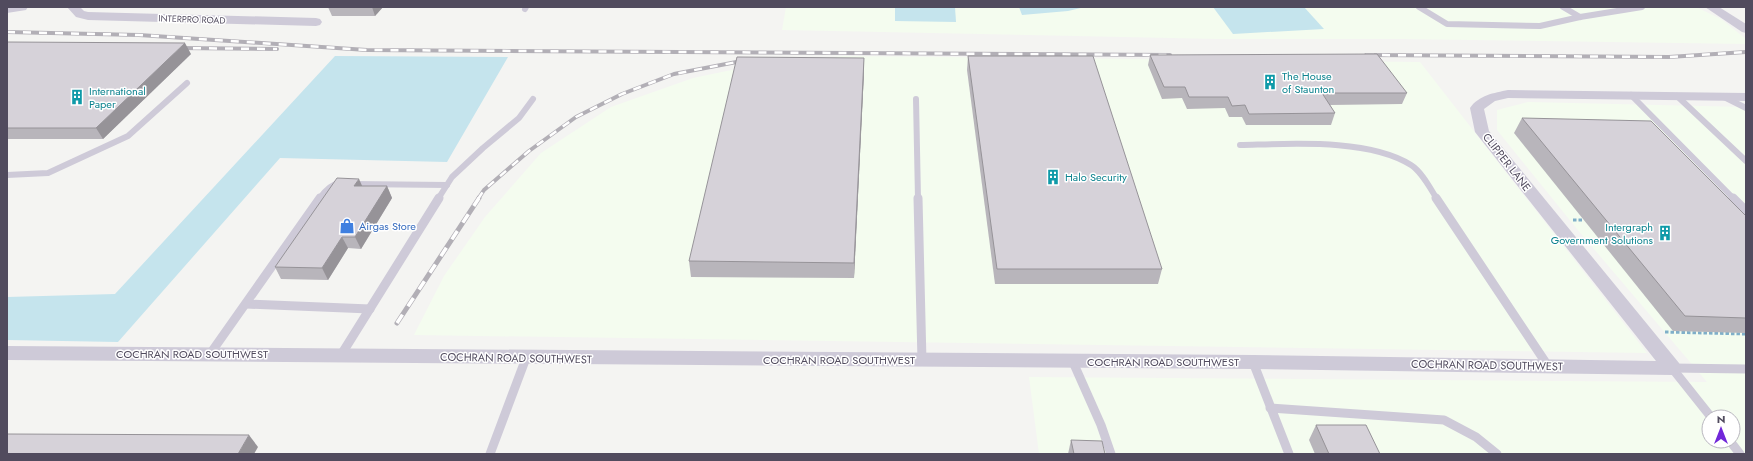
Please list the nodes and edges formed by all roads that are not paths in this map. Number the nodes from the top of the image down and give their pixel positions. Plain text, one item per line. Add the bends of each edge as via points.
1 (21, 7) edge
2 (72, 7) edge
3 (1419, 7) edge
4 (1563, 7) edge
5 (1642, 7) edge
6 (1711, 7) edge
7 (7, 9) edge
8 (1580, 17) junction
9 (316, 22) dead end
10 (1746, 29) edge
11 (187, 84) dead end
12 (1631, 95) junction
13 (1677, 96) junction
14 (1724, 97) junction
15 (1746, 97) edge
16 (533, 99) dead end
17 (916, 99) dead end
18 (1746, 108) edge
19 (1240, 144) dead end
20 (1746, 161) edge
21 (7, 175) edge
22 (447, 185) junction
23 (1746, 211) edge
24 (246, 304) junction
25 (370, 308) junction
26 (7, 353) edge
27 (210, 354) junction
28 (341, 355) junction
29 (526, 358) junction
30 (922, 361) junction
31 (1073, 362) junction
32 (1253, 362) junction
33 (1548, 366) junction
34 (1672, 368) junction
35 (1746, 369) edge
36 (1270, 408) junction
37 (1705, 409) edge
38 (490, 454) edge
39 (1111, 454) edge
40 (1289, 454) edge
41 (1497, 454) edge

1 - 7 street
2 - 9 street, INTERPRO ROAD via 80,14 88,16
3 - 8 lane via 1447,24 1540,26
4 - 8 lane
5 - 8 lane
6 - 10 street
11 - 21 lane via 128,136 48,173
12 - 13 street, CLIPPER LANE
12 - 23 lane
12 - 34 street, CLIPPER LANE via 1508,94 1490,98 1477,108 1482,132
13 - 14 street, CLIPPER LANE
13 - 20 lane
14 - 15 street, CLIPPER LANE
14 - 18 lane
16 - 22 lane via 520,118 483,148
17 - 30 lane
19 - 33 lane via 1307,144 1367,149 1412,166 1431,190
22 - 24 lane via 337,183 326,192
22 - 25 lane
24 - 25 lane
24 - 27 lane
25 - 28 lane
26 - 27 street, COCHRAN ROAD SOUTHWEST
27 - 28 street, COCHRAN ROAD SOUTHWEST
28 - 29 street, COCHRAN ROAD SOUTHWEST
29 - 30 street, COCHRAN ROAD SOUTHWEST
29 - 38 lane
30 - 31 street, COCHRAN ROAD SOUTHWEST
31 - 32 street, COCHRAN ROAD SOUTHWEST
31 - 39 lane
32 - 33 street, COCHRAN ROAD SOUTHWEST
32 - 36 lane
33 - 34 street, COCHRAN ROAD SOUTHWEST
34 - 35 lane
34 - 37 lane
36 - 40 lane
36 - 41 lane via 1444,420 1476,437

